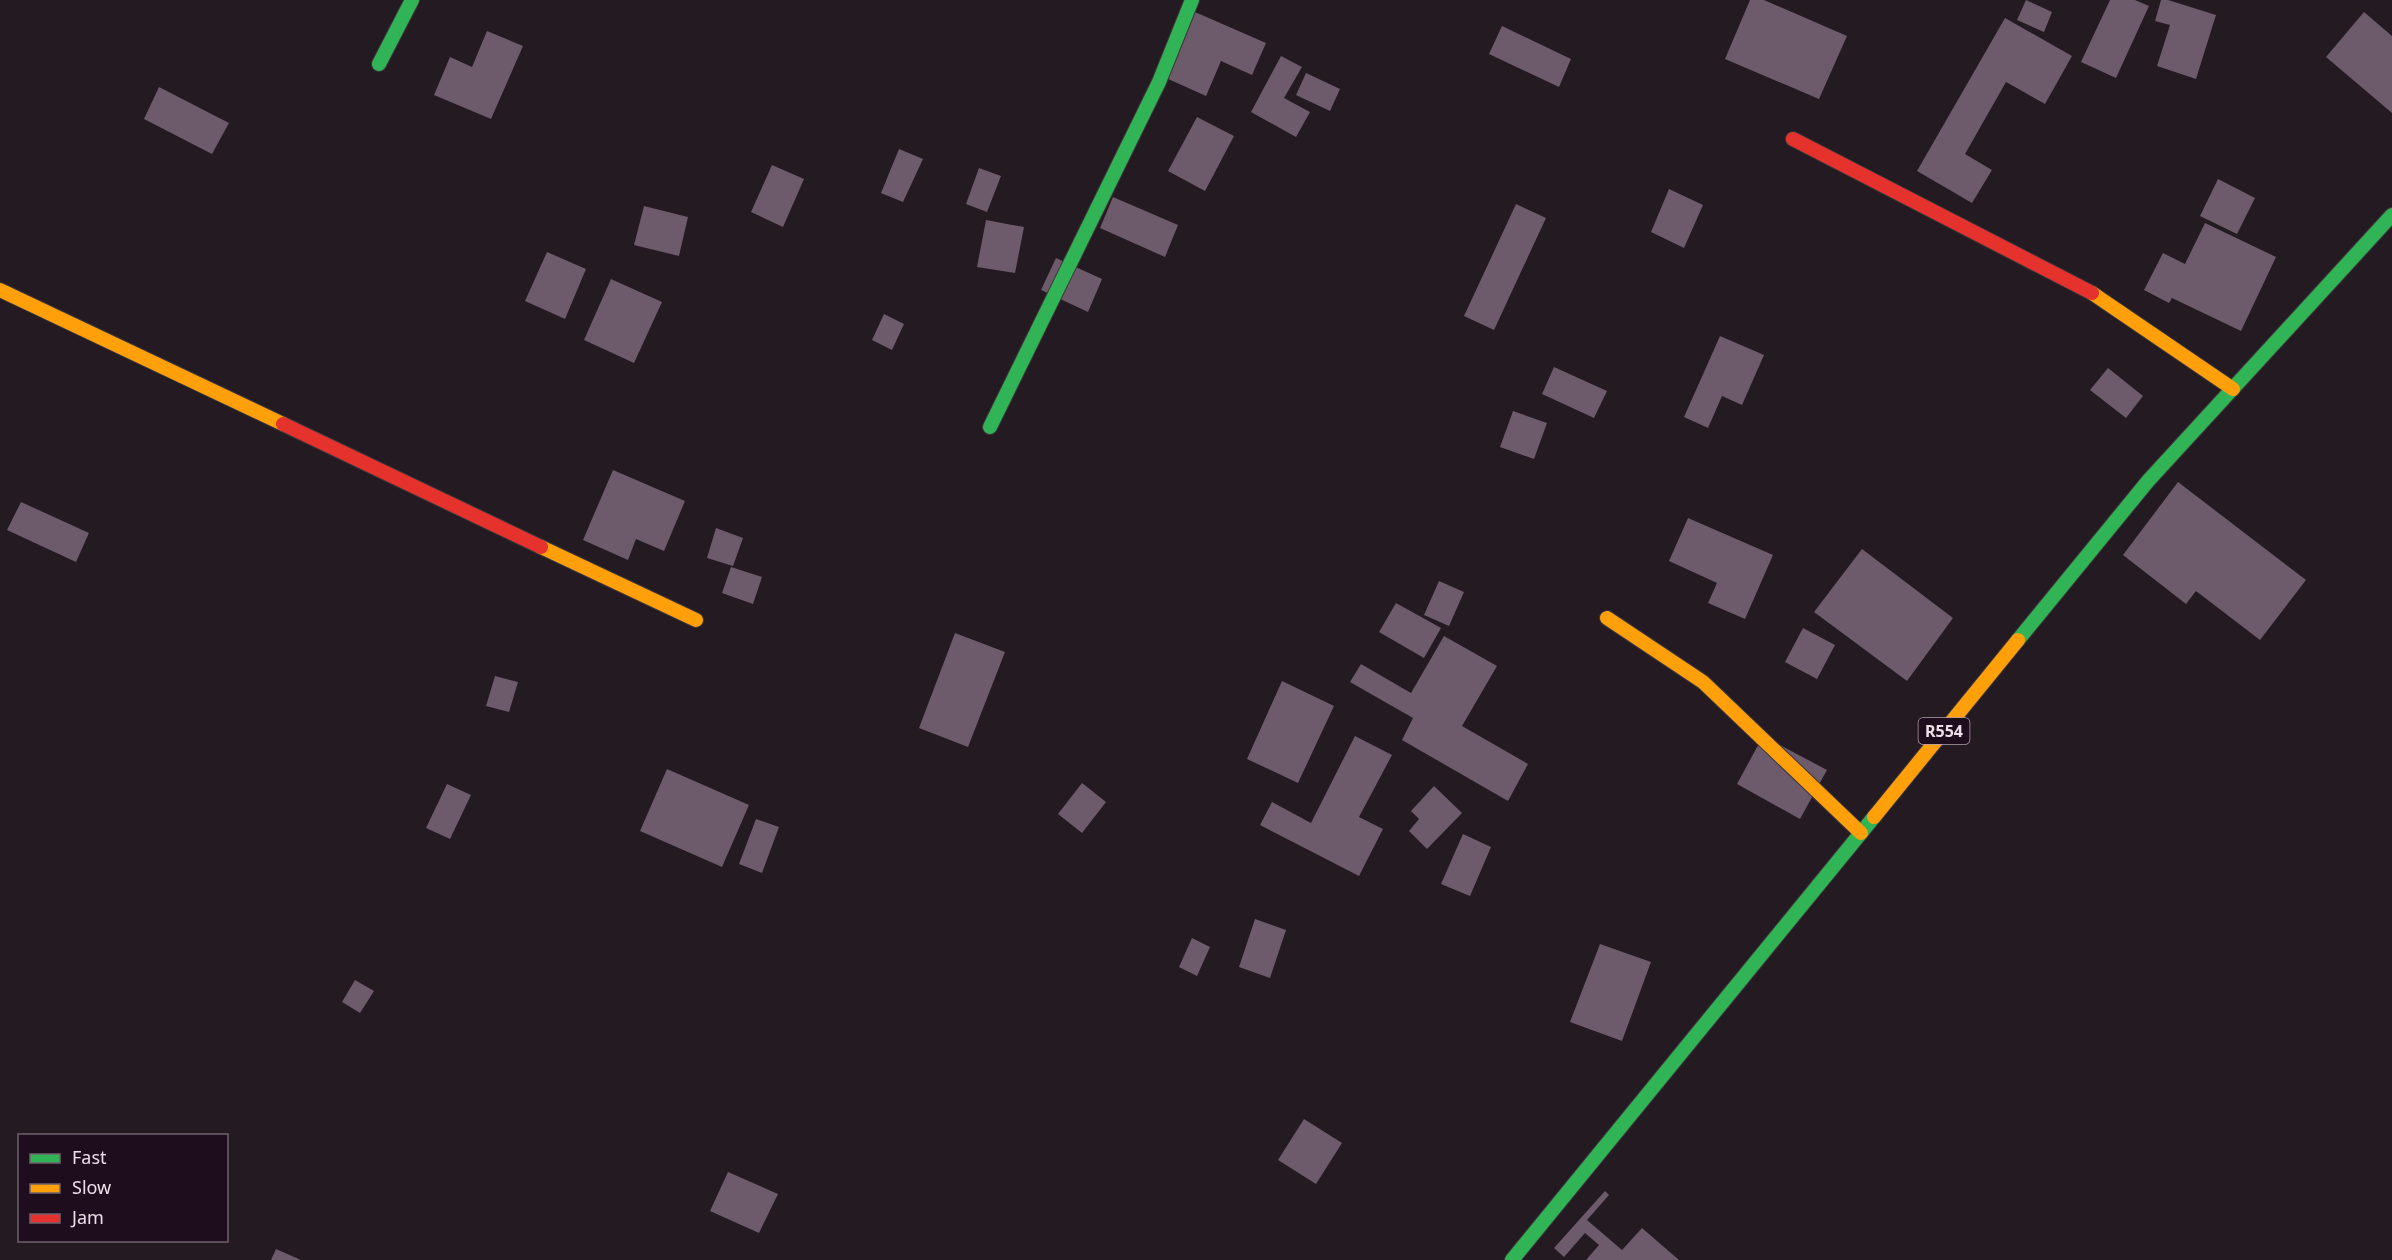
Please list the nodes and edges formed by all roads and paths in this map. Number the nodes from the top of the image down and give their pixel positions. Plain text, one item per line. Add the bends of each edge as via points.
1 (412, 0) edge
2 (1192, 0) edge
3 (379, 64) dead end
4 (1793, 139) dead end
5 (2392, 216) edge
6 (0, 290) edge
7 (2233, 389) junction
8 (990, 428) dead end
9 (1607, 618) dead end
10 (696, 620) dead end
11 (1861, 833) junction
12 (1512, 1260) edge

1 - 3 street
2 - 8 street via 1159,82
4 - 7 street via 2088,290
5 - 7 street, R554
6 - 10 street
7 - 11 street, R554 via 2148,481
9 - 11 street via 1703,682
11 - 12 street, R554

